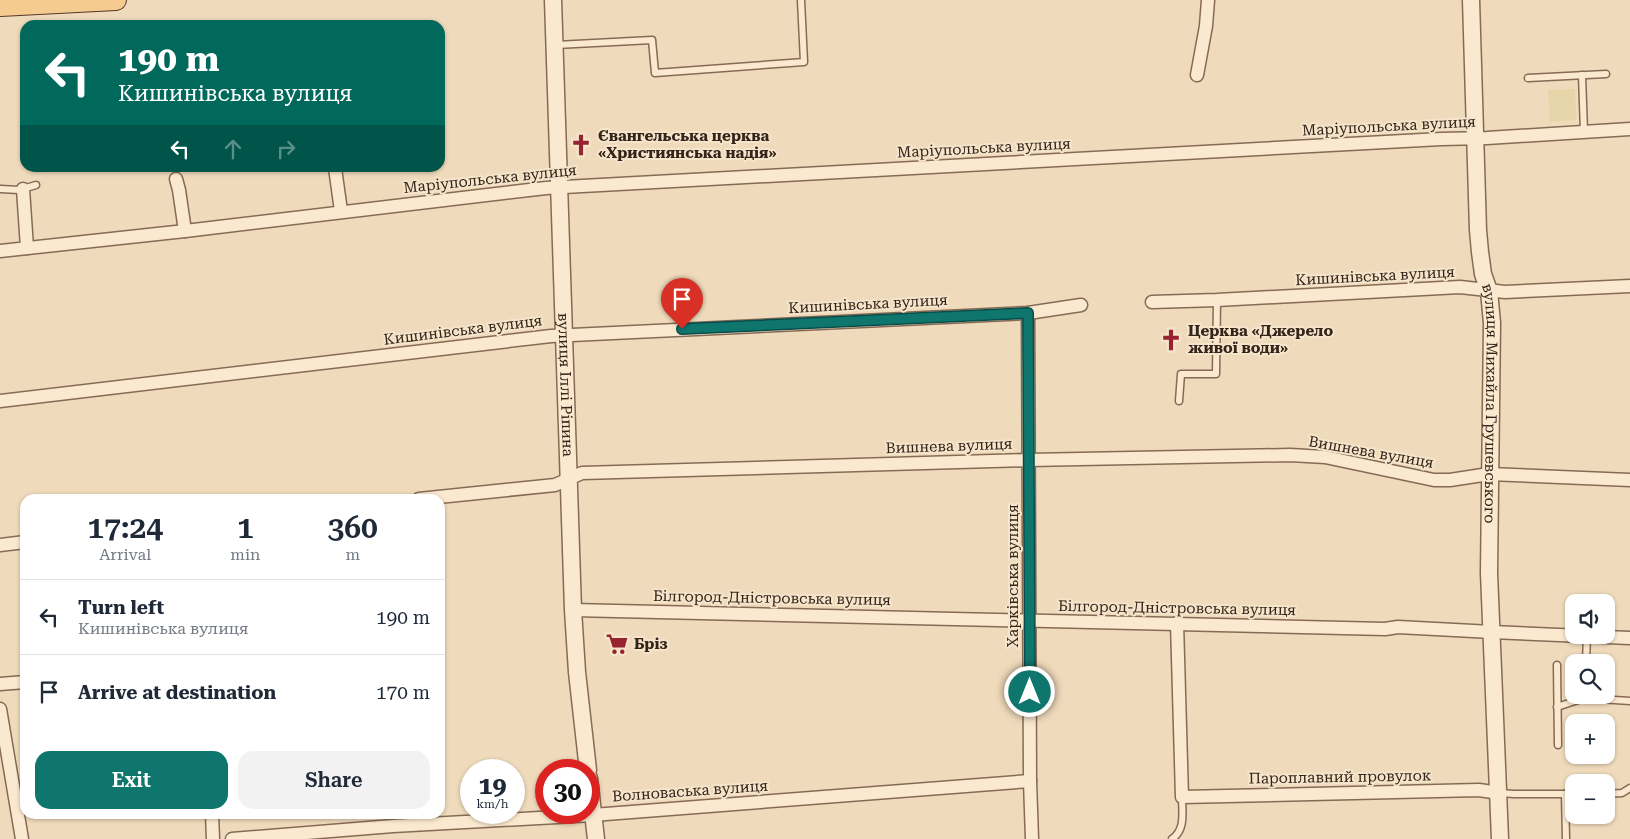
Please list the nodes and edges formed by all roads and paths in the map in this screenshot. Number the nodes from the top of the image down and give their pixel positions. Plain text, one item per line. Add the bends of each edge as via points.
1 (116, 0) edge
2 (553, 0) edge
3 (801, 0) edge
4 (1208, 0) edge
5 (1471, 0) edge
6 (0, 6) edge
7 (555, 45) junction
8 (1606, 74) dead end
9 (1197, 75) dead end
10 (1582, 75) junction
11 (1528, 78) dead end
12 (1630, 129) edge
13 (1584, 132) junction
14 (1475, 138) junction
15 (336, 172) edge
16 (176, 180) dead end
17 (36, 185) dead end
18 (560, 187) junction
19 (1, 190) edge
20 (23, 190) junction
21 (341, 211) junction
22 (185, 231) junction
23 (27, 248) junction
24 (0, 251) edge
25 (1630, 286) edge
26 (1488, 290) junction
27 (1217, 300) junction
28 (1152, 302) dead end
29 (1081, 305) dead end
30 (1028, 313) junction
31 (564, 335) junction
32 (0, 401) edge
33 (1179, 401) dead end
34 (1029, 460) junction
35 (1489, 474) junction
36 (569, 478) junction
37 (1630, 480) edge
38 (445, 496) edge
39 (20, 542) edge
40 (0, 544) edge
41 (573, 610) junction
42 (1030, 621) junction
43 (1177, 623) junction
44 (1492, 632) junction
45 (1565, 635) edge
46 (1615, 637) edge
47 (1630, 638) edge
48 (1557, 665) dead end
49 (20, 682) edge
50 (0, 684) edge
51 (1615, 700) edge
52 (1630, 701) edge
53 (1565, 704) edge
54 (1557, 707) junction
55 (0, 709) edge
56 (1558, 745) dead end
57 (587, 759) edge
58 (1030, 782) junction
59 (1630, 788) edge
60 (1499, 793) junction
61 (1615, 793) edge
62 (1565, 794) edge
63 (1182, 797) junction
64 (600, 814) edge
65 (535, 816) edge
66 (212, 819) edge
67 (433, 819) edge
68 (445, 819) edge
69 (393, 820) edge
70 (594, 824) edge
71 (1566, 824) edge
72 (22, 839) edge
73 (213, 839) edge
74 (232, 839) edge
75 (596, 839) edge
76 (1032, 839) edge
77 (1172, 839) edge
78 (1500, 839) edge
79 (1566, 839) edge

1 - 6 main road
2 - 7 street, вулиця Іллі Ріпина
3 - 7 lane via 804,62 655,72 652,40
4 - 9 street
5 - 14 street, вулиця Михайла Грушевського
7 - 18 street, вулиця Іллі Ріпина
8 - 10 lane
10 - 11 lane
10 - 13 lane
12 - 13 street, Маріупольська вулиця
13 - 14 street, Маріупольська вулиця
14 - 18 street, Маріупольська вулиця
14 - 26 street, вулиця Михайла Грушевського via 1480,252
15 - 21 street
16 - 22 street
17 - 20 lane
18 - 21 street, Маріупольська вулиця
18 - 31 street, вулиця Іллі Ріпина
19 - 20 lane
20 - 23 street
21 - 22 street, Маріупольська вулиця
22 - 23 street, Маріупольська вулиця
23 - 24 street, Маріупольська вулиця
25 - 26 street, Кишинівська вулиця
26 - 27 street, Кишинівська вулиця via 1460,288
26 - 35 street, вулиця Михайла Грушевського via 1492,332
27 - 28 street, Кишинівська вулиця
27 - 33 lane via 1216,374 1180,374
29 - 30 street, Кишинівська вулиця
30 - 31 street, Кишинівська вулиця
30 - 34 street, Харківська вулиця
31 - 32 street, Кишинівська вулиця
31 - 36 street, вулиця Іллі Ріпина
34 - 35 street, Вишнева вулиця via 1290,455 1325,458 1434,480
34 - 36 street, Вишнева вулиця via 582,473
34 - 42 street, Харківська вулиця
35 - 37 street, Вишнева вулиця
35 - 44 street, вулиця Михайла Грушевського
36 - 38 street, Вишнева вулиця via 555,485
36 - 41 street, вулиця Іллі Ріпина
39 - 40 street
41 - 42 street, Білгород-Дністровська вулиця
41 - 57 street, вулиця Іллі Ріпина
42 - 43 street, Білгород-Дністровська вулиця
42 - 58 street, Харківська вулиця
43 - 44 street, Білгород-Дністровська вулиця via 1385,629 1398,626
43 - 63 street
44 - 45 street, Білгород-Дністровська вулиця
44 - 60 street, вулиця Михайла Грушевського
46 - 47 street, Білгород-Дністровська вулиця
48 - 54 lane
49 - 50 street
51 - 52 lane
53 - 54 lane
54 - 56 lane
55 - 72 street
58 - 64 street, Волноваська вулиця
58 - 76 street, Харківська вулиця
59 - 61 lane
60 - 62 lane
60 - 63 street, Пароплавний провулок via 1478,790
60 - 78 street, вулиця Михайла Грушевського
63 - 77 lane via 1181,830
65 - 68 street, Волноваська вулиця
66 - 73 street
67 - 69 street, Волноваська вулиця
69 - 74 street, Волноваська вулиця
70 - 75 street
71 - 79 lane

